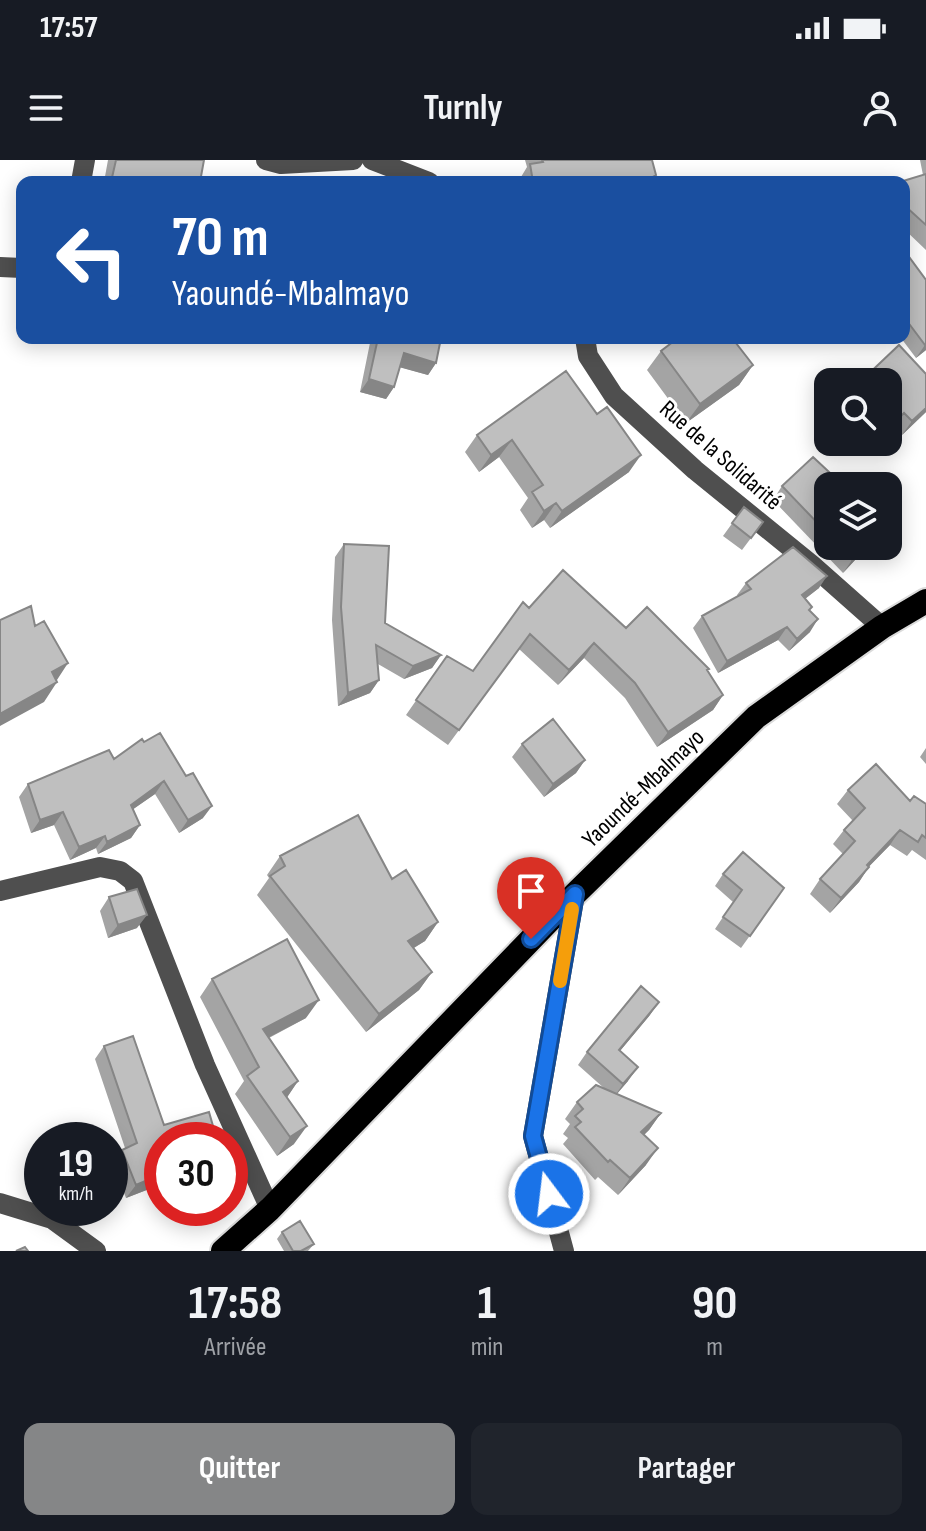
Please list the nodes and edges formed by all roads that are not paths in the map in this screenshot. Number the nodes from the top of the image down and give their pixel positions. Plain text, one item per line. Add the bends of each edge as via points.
1 (266, 160) edge
2 (353, 160) edge
3 (372, 160) edge
4 (413, 176) edge
5 (586, 344) edge
6 (926, 601) edge
7 (882, 627) junction
8 (0, 891) edge
9 (575, 894) junction
10 (0, 1203) edge
11 (270, 1209) junction
12 (96, 1251) edge
13 (223, 1251) edge
14 (564, 1251) edge

1 - 2 street
3 - 4 street
5 - 7 street, Rue de la Solidarité via 614,396
6 - 7 highway, Yaoundé-Mbalmayo
7 - 9 highway, Yaoundé-Mbalmayo via 756,717
8 - 11 street via 100,867 120,871 133,881 205,1065
9 - 11 highway, Yaoundé-Mbalmayo
9 - 14 street via 533,1136
10 - 12 street via 52,1219
11 - 13 highway, Yaoundé-Mbalmayo

